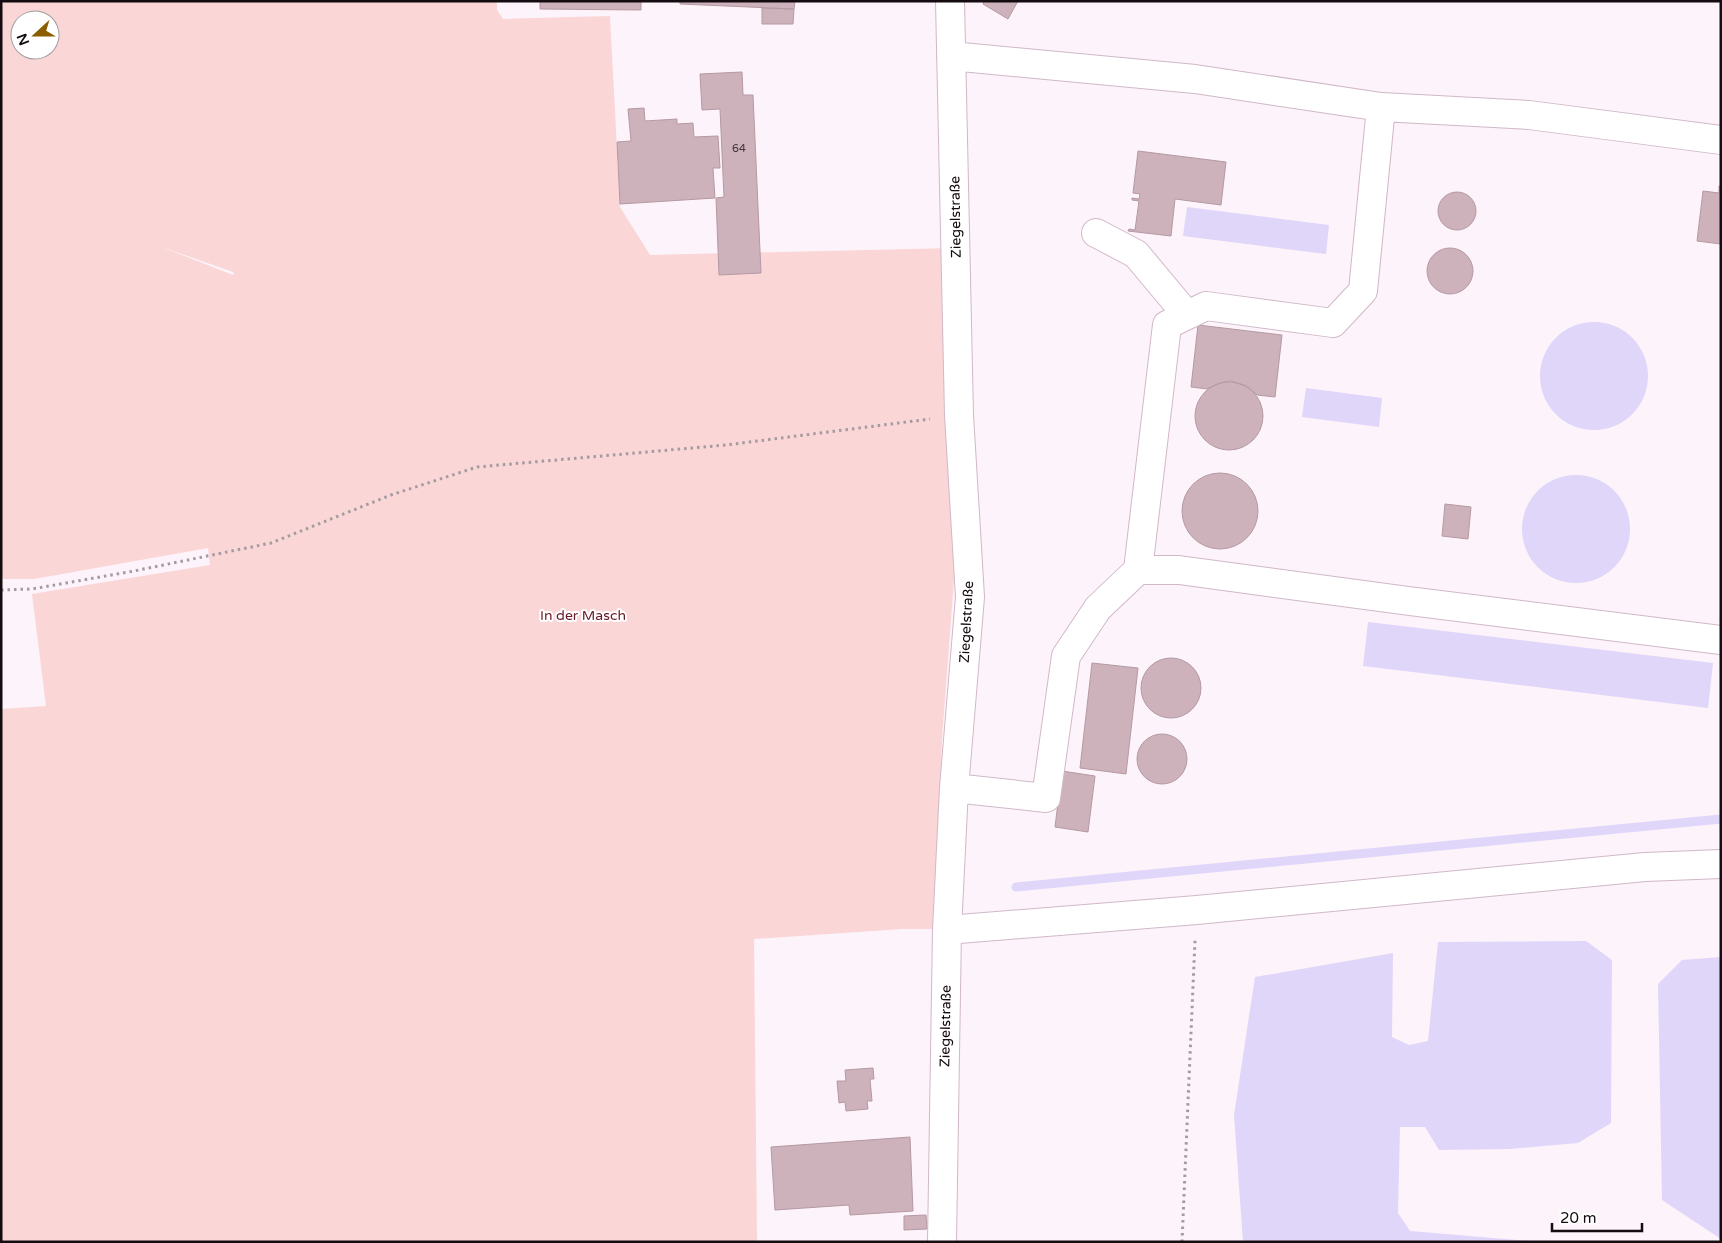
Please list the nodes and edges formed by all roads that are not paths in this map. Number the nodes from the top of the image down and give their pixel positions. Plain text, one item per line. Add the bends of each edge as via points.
1 (950, 1) edge
2 (951, 56) junction
3 (1381, 107) junction
4 (1721, 140) edge
5 (1096, 233) dead end
6 (1187, 315) junction
7 (1138, 570) junction
8 (1721, 640) edge
9 (954, 788) junction
10 (1721, 864) edge
11 (947, 930) junction
12 (942, 1242) edge

1 - 2 street, Ziegelstraße
2 - 3 street via 1195,79
2 - 9 street, Ziegelstraße via 959,415 970,598
3 - 4 street via 1529,115
3 - 6 street via 1363,291 1351,304 1333,323 1206,306
5 - 6 street via 1136,254
6 - 7 street via 1166,325
7 - 8 street via 1179,570
7 - 9 street via 1098,608 1066,656 1046,798
9 - 11 street, Ziegelstraße
10 - 11 street via 1645,867 1197,910
11 - 12 street, Ziegelstraße

